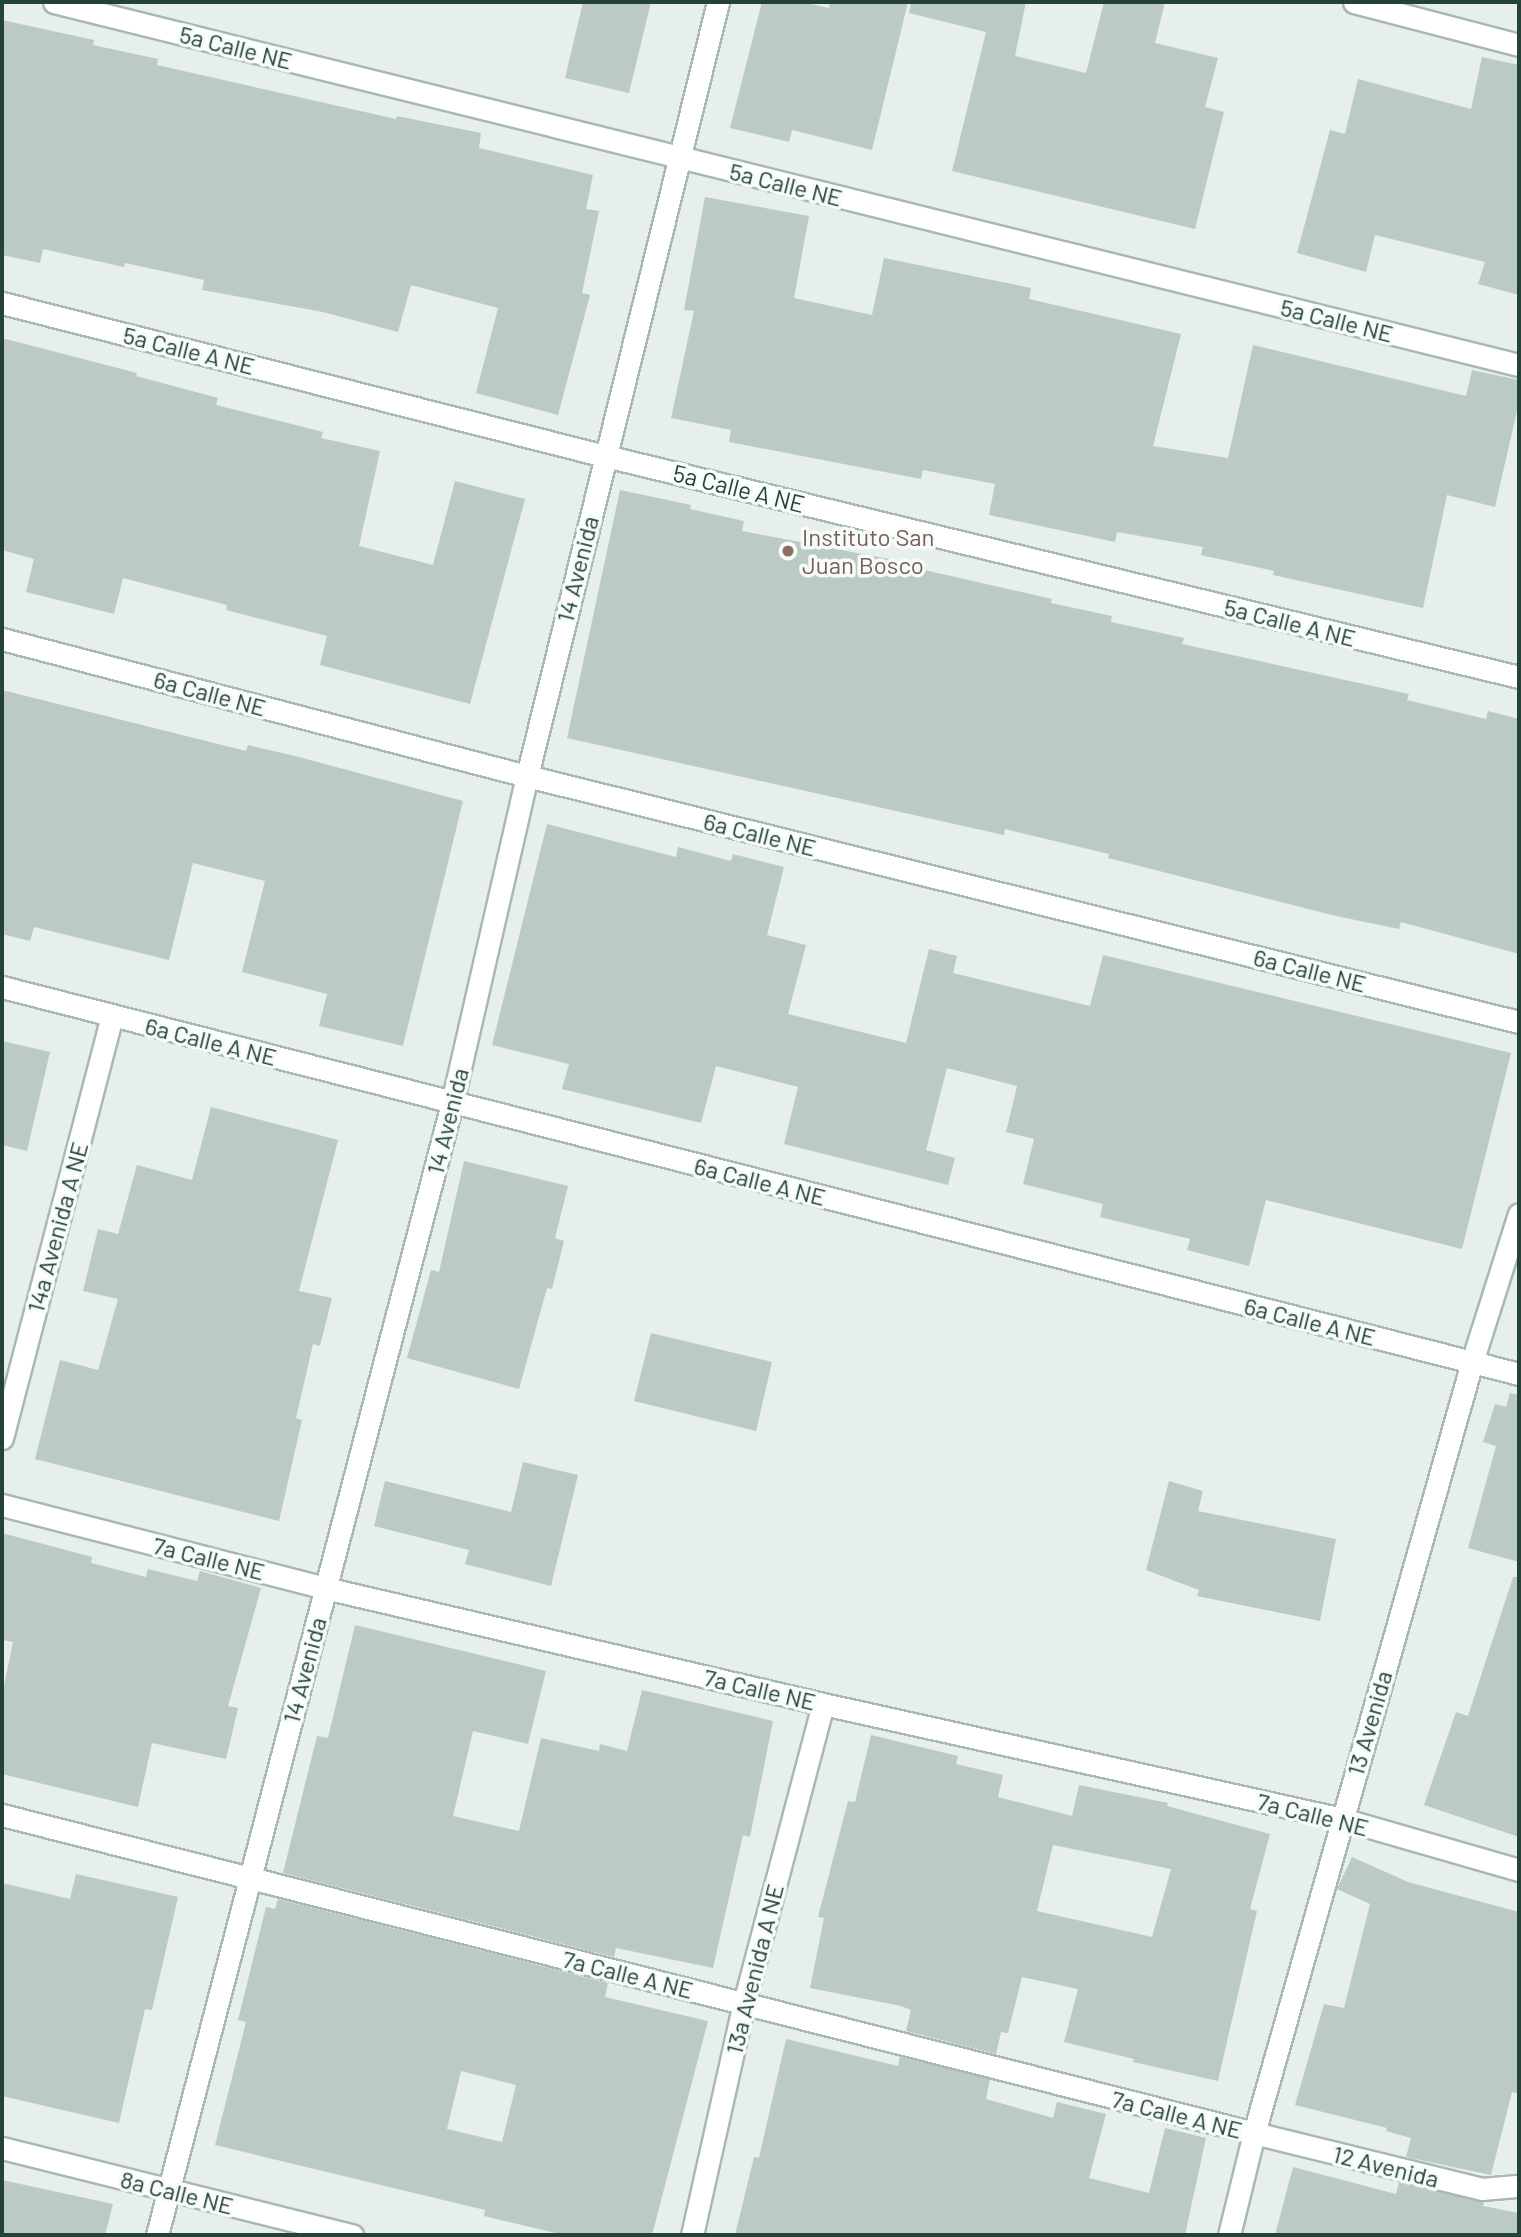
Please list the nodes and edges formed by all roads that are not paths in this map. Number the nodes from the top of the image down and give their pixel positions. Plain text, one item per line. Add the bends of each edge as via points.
1 (54, 2) edge
2 (718, 2) edge
3 (1354, 2) edge
4 (1519, 45) edge
5 (679, 158) junction
6 (2, 303) edge
7 (1519, 365) edge
8 (606, 456) junction
9 (2, 639) edge
10 (1519, 677) edge
11 (527, 776) junction
12 (2, 987) edge
13 (112, 1016) junction
14 (1519, 1022) edge
15 (452, 1103) junction
16 (1519, 1214) edge
17 (1472, 1362) junction
18 (1519, 1374) edge
19 (2, 1438) edge
20 (2, 1505) edge
21 (325, 1588) junction
22 (823, 1704) junction
23 (2, 1815) edge
24 (1342, 1819) junction
25 (1519, 1870) edge
26 (250, 1878) junction
27 (744, 2003) junction
28 (1254, 2133) junction
29 (2, 2148) edge
30 (1519, 2186) edge
31 (169, 2190) junction
32 (157, 2235) edge
33 (352, 2235) edge
34 (692, 2235) edge
35 (1229, 2235) edge

1 - 5 street, 5a Calle NE
2 - 5 street, 14 Avenida
3 - 4 street
5 - 7 street, 5a Calle NE
5 - 8 street, 14 Avenida
6 - 8 street, 5a Calle A NE
8 - 10 street, 5a Calle A NE
8 - 11 street, 14 Avenida
9 - 11 street, 6a Calle NE
11 - 14 street, 6a Calle NE
11 - 15 street, 14 Avenida
12 - 13 street, 6a Calle A NE
13 - 15 street, 6a Calle A NE
13 - 19 street, 14a Avenida A NE
15 - 17 street, 6a Calle A NE
15 - 21 street, 14 Avenida
16 - 17 street, 13 Avenida
17 - 18 street, 6a Calle A NE
17 - 24 street, 13 Avenida
20 - 21 street, 7a Calle NE
21 - 22 street, 7a Calle NE
21 - 26 street, 14 Avenida
22 - 24 street, 7a Calle NE
22 - 27 street, 13a Avenida A NE
23 - 26 street, 7a Calle A NE
24 - 25 street, 7a Calle NE
24 - 28 street, 13 Avenida
26 - 27 street, 7a Calle A NE
26 - 31 street, 14 Avenida
27 - 28 street, 7a Calle A NE
27 - 34 street, 13a Avenida A NE
28 - 30 street, 12 Avenida via 1482,2189
28 - 35 street, 13 Avenida
29 - 31 street, 8a Calle NE
31 - 32 street, 14 Avenida
31 - 33 street, 8a Calle NE

